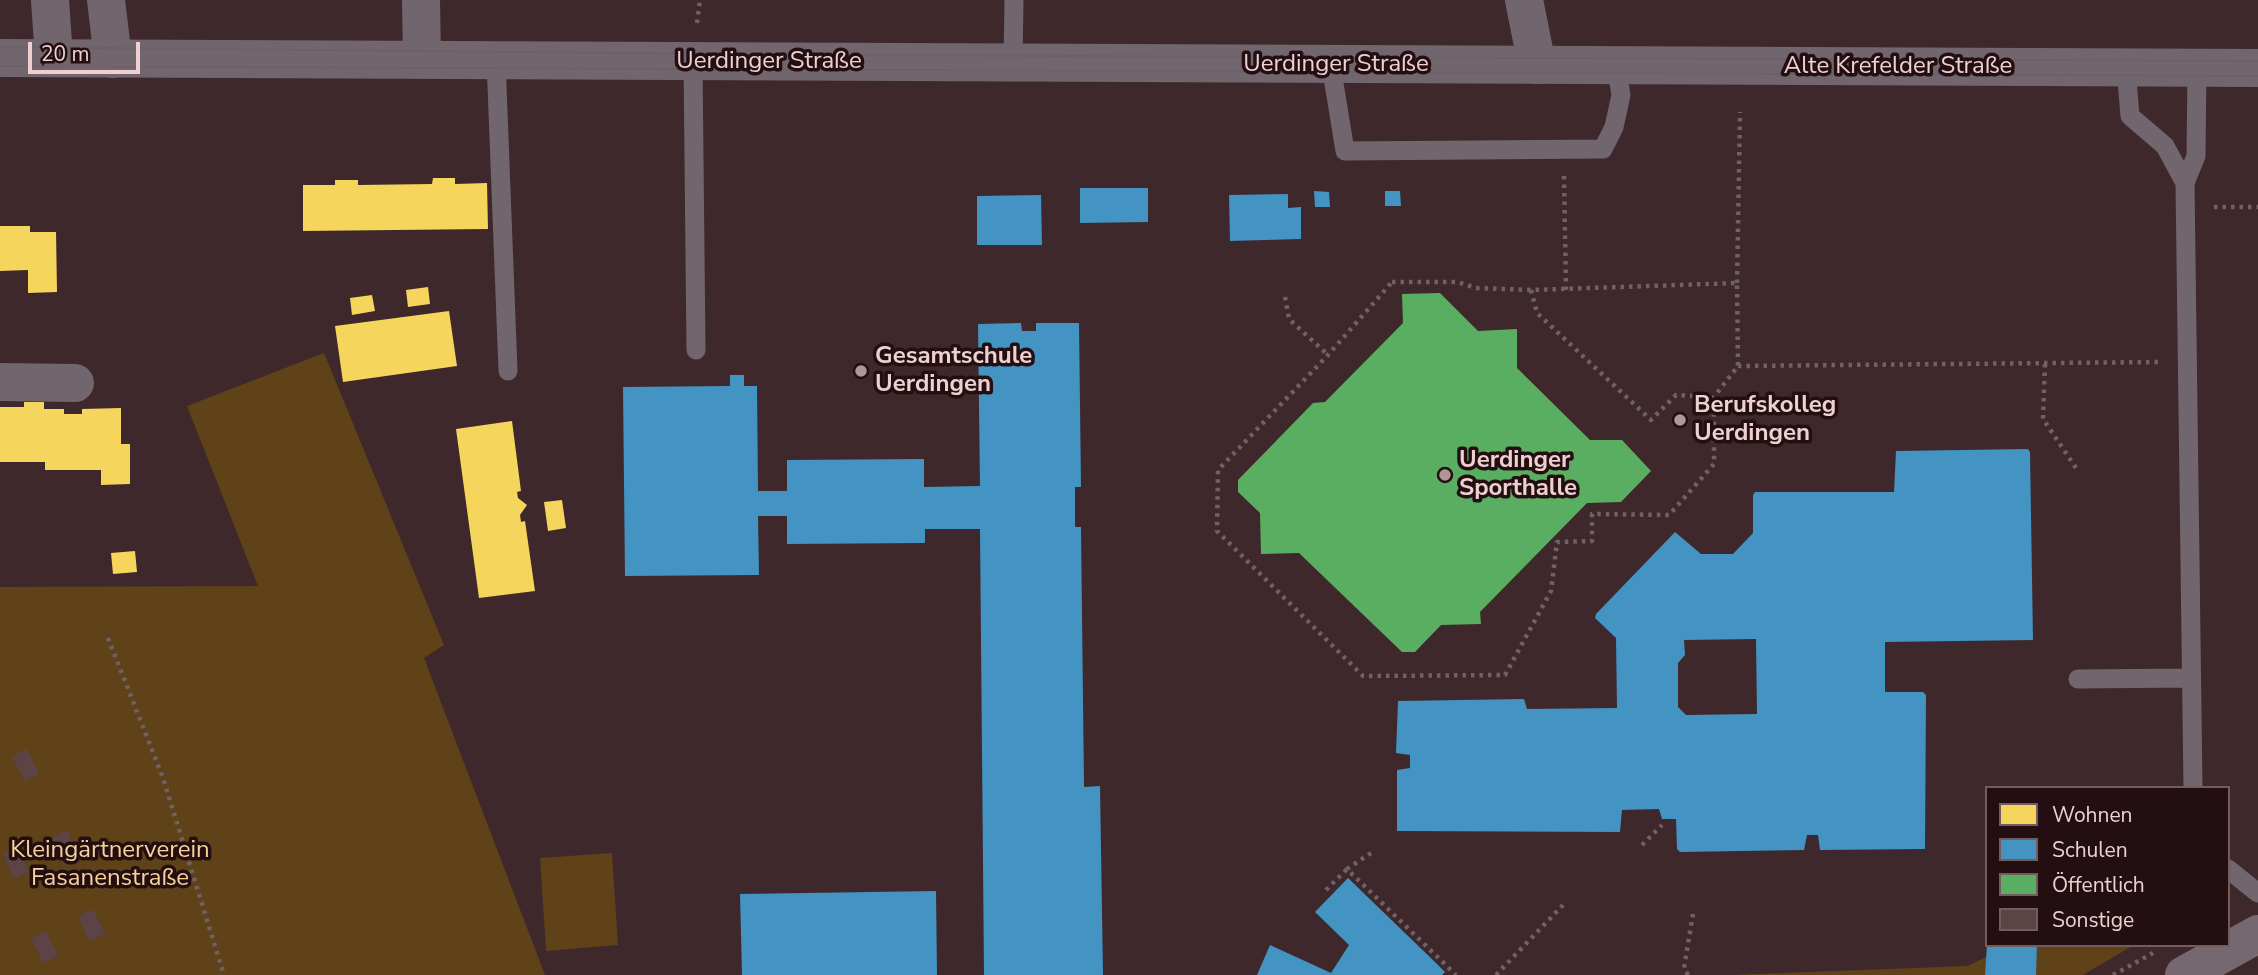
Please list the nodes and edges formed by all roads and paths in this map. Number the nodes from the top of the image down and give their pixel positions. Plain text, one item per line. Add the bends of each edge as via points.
1 (50, 0) edge
2 (106, 0) edge
3 (421, 0) edge
4 (1014, 0) edge
5 (1524, 0) edge
6 (0, 58) edge
7 (54, 58) junction
8 (113, 59) junction
9 (422, 59) junction
10 (496, 60) junction
11 (693, 61) junction
12 (1013, 63) junction
13 (1331, 65) junction
14 (1537, 65) junction
15 (1616, 66) junction
16 (2126, 68) junction
17 (2197, 68) junction
18 (2258, 68) edge
19 (1740, 112) dead end
20 (2185, 183) junction
21 (1564, 203) dead end
22 (2258, 207) edge
23 (2186, 208) junction
24 (1737, 283) junction
25 (1531, 290) junction
26 (1566, 290) junction
27 (1285, 297) dead end
28 (696, 350) dead end
29 (1328, 355) junction
30 (2187, 362) junction
31 (2045, 364) junction
32 (1738, 366) junction
33 (508, 371) dead end
34 (0, 382) edge
35 (75, 383) dead end
36 (1714, 397) junction
37 (2076, 468) dead end
38 (108, 638) dead end
39 (2190, 678) junction
40 (2078, 679) dead end
41 (2193, 786) edge
42 (1662, 825) dead end
43 (1642, 845) dead end
44 (1371, 853) dead end
45 (1347, 869) junction
46 (2230, 871) edge
47 (1326, 890) dead end
48 (2258, 894) edge
49 (1563, 905) dead end
50 (1693, 914) dead end
51 (2258, 934) edge
52 (2230, 945) edge
53 (2219, 950) edge
54 (2155, 951) dead end
55 (225, 975) edge
56 (1456, 975) edge
57 (1496, 975) edge
58 (1688, 975) edge
59 (2113, 975) edge
60 (2184, 975) edge

1 - 7 street
2 - 8 street
3 - 9 street
4 - 12 lane
5 - 14 street
6 - 7 street, Uerdinger Straße
7 - 8 street, Uerdinger Straße
8 - 9 street, Uerdinger Straße
9 - 10 street, Uerdinger Straße
10 - 11 street, Uerdinger Straße
10 - 33 lane
11 - 12 street, Uerdinger Straße
11 - 28 lane
12 - 13 street, Uerdinger Straße
13 - 14 street, Uerdinger Straße
13 - 15 lane via 1345,151 1603,149 1621,95
14 - 15 street, Alte Krefelder Straße
15 - 16 street, Alte Krefelder Straße
16 - 17 street, Alte Krefelder Straße
16 - 20 lane via 2130,116 2165,146
17 - 18 street, Alte Krefelder Straße
17 - 20 lane via 2196,156
19 - 24 path
20 - 23 lane
21 - 26 path
22 - 23 path
23 - 30 lane
24 - 26 path
24 - 32 path
25 - 26 path
25 - 29 path via 1476,288 1457,282 1392,282
25 - 36 path via 1537,313 1651,421 1676,395
27 - 29 path via 1289,319
29 - 36 path via 1219,470 1217,531 1363,676 1505,675 1551,591 1557,542 1592,541 1592,514 1669,515 1714,464
30 - 31 path
30 - 39 lane
31 - 32 path
31 - 37 path via 2043,419
32 - 36 path
34 - 35 street
38 - 55 path via 163,778
39 - 40 lane
39 - 41 lane
42 - 43 path
44 - 45 path
45 - 47 path
45 - 56 path
46 - 48 lane
49 - 57 path
50 - 58 path via 1685,968
51 - 52 main road
53 - 60 main road
54 - 59 path

